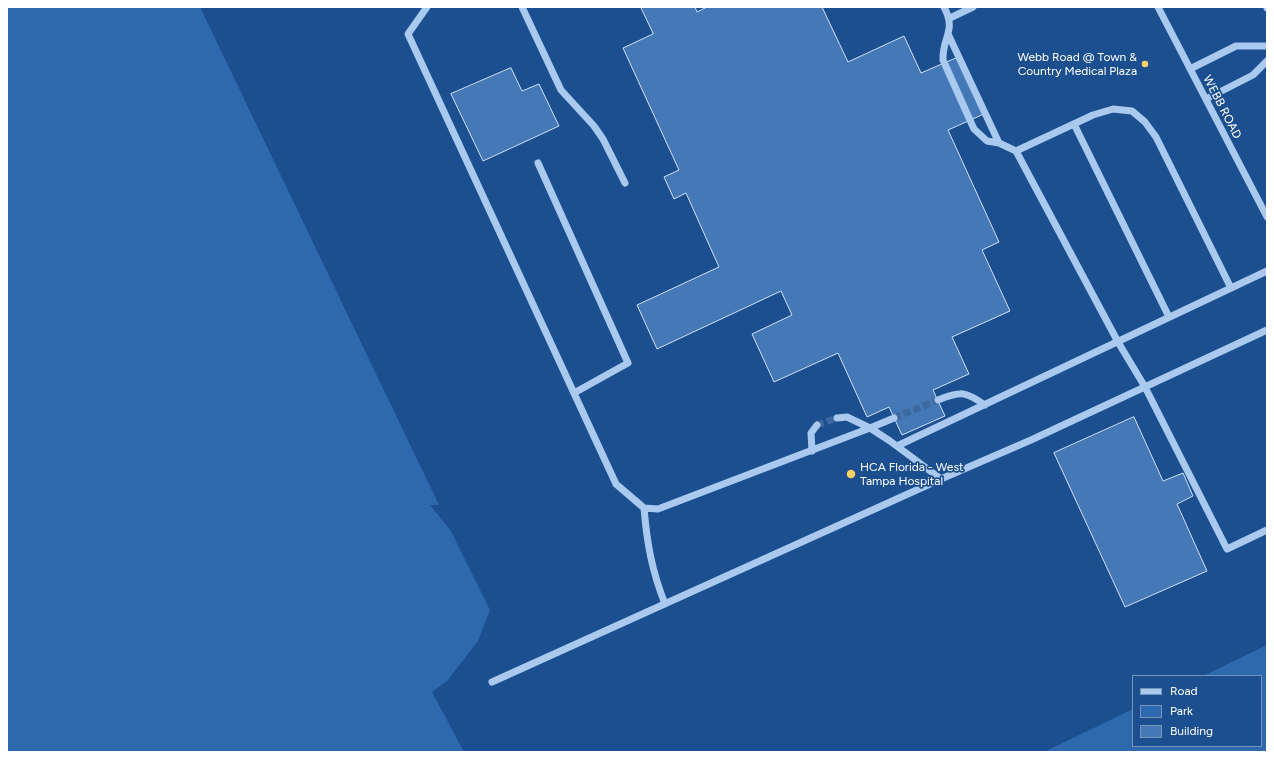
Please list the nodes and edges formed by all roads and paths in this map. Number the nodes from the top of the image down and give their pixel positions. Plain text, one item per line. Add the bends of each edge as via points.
1 (427, 7) edge
2 (522, 7) edge
3 (944, 7) edge
4 (973, 7) edge
5 (1158, 7) edge
6 (950, 18) junction
7 (949, 36) junction
8 (1267, 46) edge
9 (1267, 61) edge
10 (1190, 69) junction
11 (1206, 99) junction
12 (1074, 124) junction
13 (999, 143) junction
14 (1016, 151) junction
15 (538, 163) dead end
16 (625, 183) dead end
17 (1267, 217) edge
18 (1267, 271) edge
19 (1231, 288) junction
20 (1169, 317) junction
21 (1267, 330) edge
22 (1118, 342) junction
23 (1145, 386) junction
24 (574, 393) junction
25 (938, 400) tunnel mouth
26 (985, 405) junction
27 (837, 418) tunnel mouth
28 (894, 418) tunnel mouth
29 (817, 425) dead end
30 (870, 428) junction
31 (897, 446) junction
32 (812, 451) junction
33 (941, 479) junction
34 (644, 508) junction
35 (1267, 530) edge
36 (665, 604) junction
37 (492, 682) dead end

1 - 24 street via 408,34
2 - 16 street via 561,90 603,139
3 - 6 street
4 - 6 street
5 - 10 street, WEBB ROAD
6 - 7 street
7 - 13 street
7 - 13 street via 943,48 943,60 974,128 987,141
8 - 10 street via 1236,46
9 - 11 street via 1253,75
10 - 11 street, WEBB ROAD
11 - 17 street, WEBB ROAD
12 - 14 street
12 - 19 street via 1113,109 1132,111 1145,122 1156,137
12 - 20 street
13 - 14 street
14 - 22 street
15 - 24 street via 628,363
18 - 19 street
19 - 20 street
20 - 22 street
21 - 23 street
22 - 23 street
22 - 26 street
23 - 33 street
23 - 35 street via 1227,549
24 - 34 street via 616,484
25 - 26 street via 958,392 970,394
26 - 31 street
27 - 30 street via 847,417
28 - 30 street
29 - 32 street via 811,433
30 - 31 street
30 - 32 street
31 - 33 street
32 - 34 street via 658,509
33 - 36 street
34 - 36 street via 646,538 654,574
36 - 37 street

